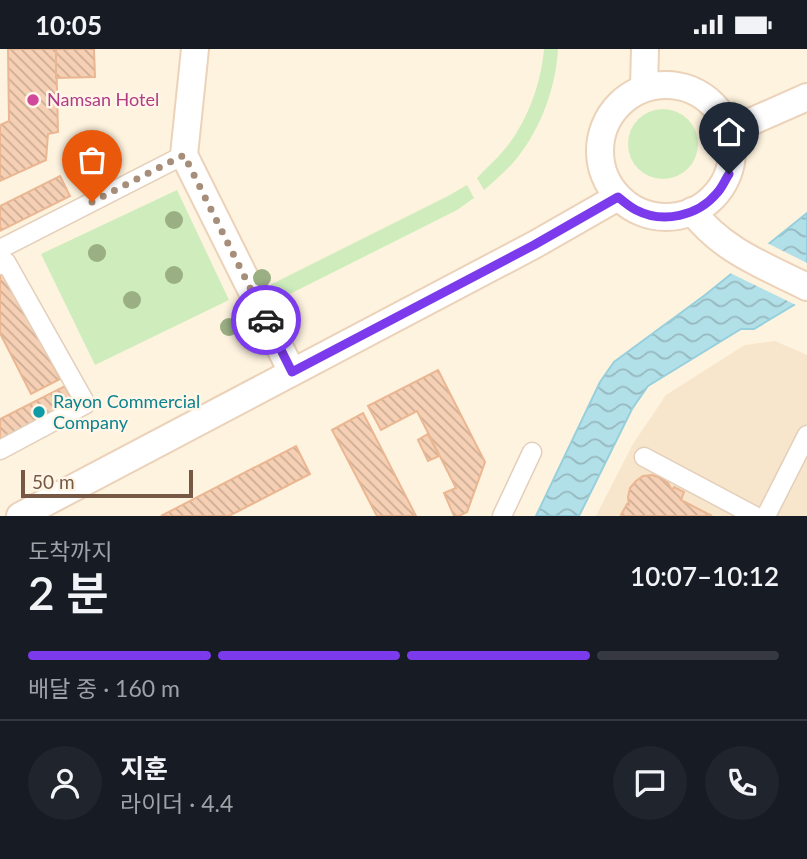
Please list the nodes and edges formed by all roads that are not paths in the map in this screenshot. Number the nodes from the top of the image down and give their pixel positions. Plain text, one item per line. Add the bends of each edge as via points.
1 (195, 49) edge
2 (645, 49) edge
3 (644, 87) junction
4 (807, 96) edge
5 (730, 131) junction
6 (184, 155) junction
7 (618, 197) junction
8 (692, 211) junction
9 (0, 249) edge
10 (0, 265) edge
11 (807, 288) edge
12 (292, 372) junction
13 (807, 435) edge
14 (0, 450) edge
15 (533, 452) dead end
16 (644, 457) dead end
17 (20, 516) edge
18 (502, 516) edge
19 (755, 516) edge
20 (766, 516) edge

1 - 6 main road
2 - 3 main road
3 - 5 main road via 676,85 706,97 721,112
3 - 7 main road via 624,98 601,134 599,157 605,179
4 - 5 main road
5 - 8 main road via 733,153 729,174 718,193
6 - 9 street
6 - 12 main road
7 - 8 main road via 636,211 659,217
7 - 12 main road
8 - 11 main road via 717,239
10 - 14 street via 6,262 86,404
12 - 17 main road
13 - 20 street
15 - 18 street
16 - 19 street

